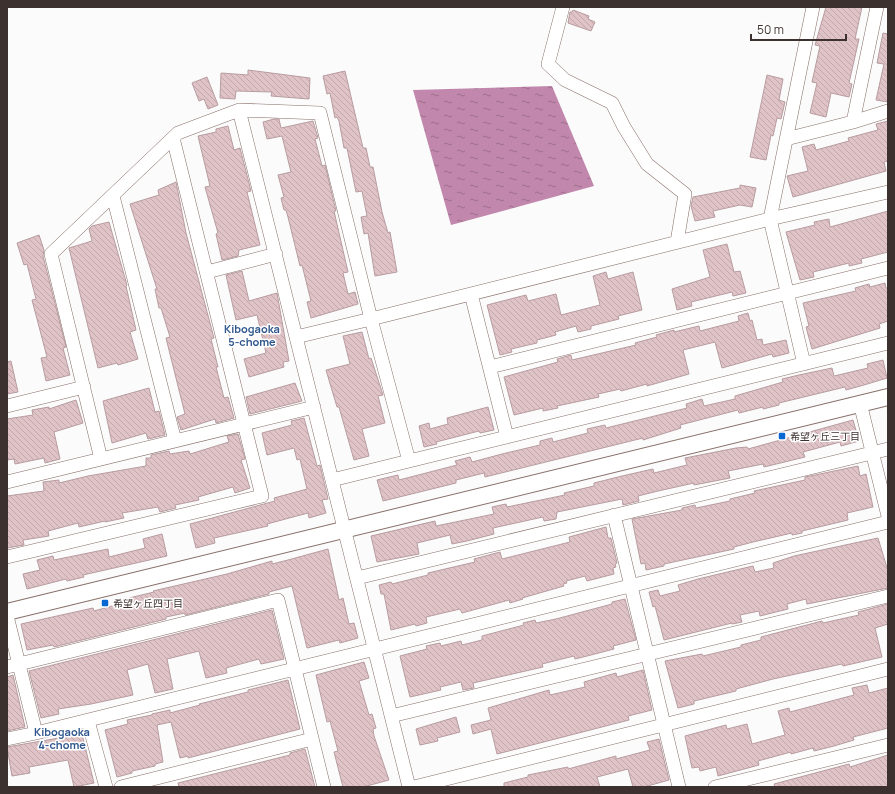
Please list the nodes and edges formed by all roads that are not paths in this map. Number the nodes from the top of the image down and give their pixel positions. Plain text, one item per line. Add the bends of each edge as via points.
1 (563, 7) edge
2 (813, 7) edge
3 (877, 7) edge
4 (239, 110) junction
5 (888, 111) edge
6 (853, 122) junction
7 (173, 138) junction
8 (786, 139) junction
9 (888, 192) edge
10 (114, 196) junction
11 (770, 219) junction
12 (677, 242) junction
13 (276, 254) junction
14 (888, 268) edge
15 (206, 272) junction
16 (787, 292) junction
17 (471, 294) junction
18 (371, 319) junction
19 (296, 337) junction
20 (888, 343) edge
21 (804, 364) junction
22 (490, 367) junction
23 (84, 387) junction
24 (888, 396) edge
25 (860, 403) junction
26 (7, 406) edge
27 (314, 407) junction
28 (244, 424) junction
29 (507, 437) junction
30 (175, 441) junction
31 (888, 449) edge
32 (872, 453) junction
33 (101, 459) junction
34 (409, 461) junction
35 (332, 480) junction
36 (7, 482) edge
37 (614, 515) junction
38 (888, 516) edge
39 (888, 522) edge
40 (345, 530) junction
41 (7, 557) edge
42 (356, 578) junction
43 (630, 586) junction
44 (888, 596) edge
45 (7, 612) edge
46 (7, 616) edge
47 (375, 650) junction
48 (647, 654) junction
49 (13, 665) edge
50 (295, 669) junction
51 (888, 669) edge
52 (391, 716) junction
53 (88, 721) junction
54 (664, 725) junction
55 (36, 734) junction
56 (7, 739) edge
57 (312, 739) junction
58 (888, 745) edge
59 (173, 781) edge
60 (106, 787) edge
61 (121, 787) edge
62 (324, 787) edge
63 (409, 787) edge
64 (414, 787) edge
65 (679, 787) edge
66 (715, 787) edge

1 - 12 street via 548,64 565,80 612,103 647,164 685,194
2 - 8 street
3 - 6 street
4 - 7 street via 178,133
4 - 13 street
4 - 18 street via 320,113
5 - 6 street
6 - 8 street
7 - 10 street
7 - 15 street
8 - 11 street
9 - 11 street
10 - 23 street via 51,254
10 - 30 street
11 - 12 street
11 - 16 street
12 - 17 street
13 - 15 street
13 - 19 street
14 - 16 street
15 - 28 street
16 - 21 street
16 - 22 street
17 - 18 street
17 - 22 street
18 - 19 street
18 - 34 street
19 - 27 street
20 - 21 street
21 - 29 street
22 - 29 street
23 - 26 street
23 - 33 street
24 - 25 street
25 - 32 street
25 - 40 street
27 - 28 street
27 - 35 street
28 - 30 street
28 - 41 street via 262,496
29 - 34 street
30 - 33 street
31 - 32 street
32 - 37 street
32 - 38 street
33 - 36 street
34 - 35 street
35 - 40 street
37 - 42 street
37 - 43 street
39 - 43 street
40 - 42 street
40 - 45 street
42 - 47 street
43 - 47 street
43 - 48 street
44 - 48 street
46 - 49 street
47 - 50 street
47 - 52 street
48 - 52 street
48 - 54 street
49 - 50 street via 278,600
49 - 55 street
50 - 53 street
50 - 57 street
51 - 54 street
52 - 63 street
53 - 55 street
53 - 60 street
54 - 64 street
54 - 65 street
55 - 56 street
57 - 59 street
57 - 62 street
58 - 66 street
59 - 61 street

